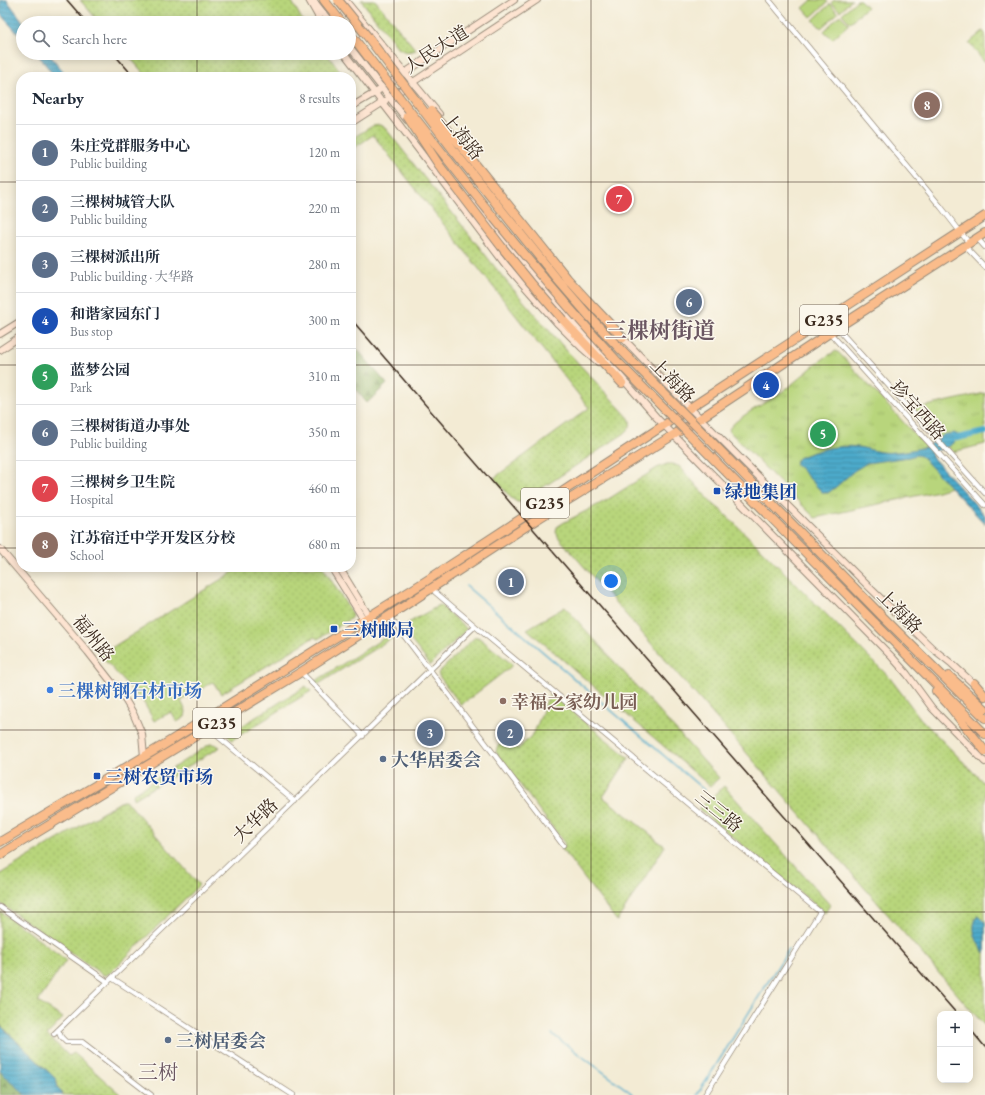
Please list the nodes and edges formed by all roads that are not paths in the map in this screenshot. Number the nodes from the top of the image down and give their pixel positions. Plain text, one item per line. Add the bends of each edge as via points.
1 (309, 0) edge
2 (313, 0) edge
3 (324, 0) edge
4 (338, 0) edge
5 (345, 0) edge
6 (514, 0) edge
7 (537, 0) edge
8 (769, 0) edge
9 (318, 16) edge
10 (326, 16) edge
11 (337, 16) edge
12 (351, 16) edge
13 (356, 22) edge
14 (367, 36) junction
15 (356, 41) edge
16 (356, 47) edge
17 (356, 55) edge
18 (349, 60) edge
19 (405, 73) junction
20 (412, 82) junction
21 (382, 88) junction
22 (374, 93) junction
23 (389, 98) junction
24 (382, 103) junction
25 (356, 104) edge
26 (356, 120) edge
27 (985, 216) edge
28 (961, 232) junction
29 (985, 233) edge
30 (977, 238) junction
31 (967, 244) junction
32 (985, 247) edge
33 (985, 267) edge
34 (16, 324) edge
35 (833, 330) junction
36 (0, 334) edge
37 (623, 338) junction
38 (16, 339) edge
39 (0, 350) edge
40 (622, 383) junction
41 (690, 408) junction
42 (657, 418) junction
43 (701, 418) junction
44 (664, 425) junction
45 (673, 435) junction
46 (985, 493) edge
47 (985, 505) edge
48 (0, 548) edge
49 (16, 567) edge
50 (20, 572) edge
51 (335, 572) edge
52 (342, 572) edge
53 (435, 592) dead end
54 (389, 616) junction
55 (367, 618) junction
56 (475, 626) junction
57 (911, 645) junction
58 (907, 655) junction
59 (430, 670) junction
60 (301, 672) junction
61 (974, 683) joint
62 (985, 695) edge
63 (947, 703) junction
64 (985, 709) edge
65 (985, 718) edge
66 (201, 721) junction
67 (208, 728) junction
68 (985, 734) edge
69 (363, 736) junction
70 (985, 743) edge
71 (985, 751) edge
72 (144, 757) junction
73 (985, 762) edge
74 (295, 801) junction
75 (0, 842) edge
76 (563, 845) dead end
77 (0, 855) edge
78 (0, 907) edge
79 (110, 980) junction
80 (152, 1095) edge
81 (293, 1095) edge
82 (705, 1095) edge

1 - 9 main road
2 - 10 main road
3 - 11 highway
4 - 12 highway, 上海路, bridge
5 - 19 main road, 上海路
6 - 19 main road, 人民大道
7 - 20 main road, 人民大道
8 - 28 street
13 - 14 highway, 上海路, bridge
14 - 37 highway, bridge via 460,145 567,278
14 - 57 highway, 上海路, bridge via 463,162 589,316
15 - 58 highway, 上海路, bridge via 494,219 583,324
16 - 40 highway, bridge via 409,118 439,165 501,246 563,320
17 - 21 main road, 上海路
18 - 22 main road, 上海路
19 - 20 main road, 上海路
19 - 21 main road, 人民大道
20 - 23 main road, 人民大道
20 - 37 main road, 上海路
21 - 22 main road, 人民大道
21 - 23 main road, 上海路
22 - 24 main road, 上海路
22 - 25 main road, 人民大道
23 - 24 main road, 人民大道
23 - 42 main road, 上海路 via 517,258
24 - 26 main road, 人民大道
24 - 40 main road, 上海路 via 505,264 558,324
27 - 28 highway, G235
28 - 31 street
28 - 41 highway, G235
29 - 30 highway, G235
30 - 31 highway, G235
30 - 32 street
31 - 33 street
31 - 35 highway, G235
34 - 36 main road
35 - 43 highway, G235
35 - 46 street, 珍宝西路
35 - 47 street, 珍宝西路
37 - 41 main road, 上海路
38 - 39 main road
40 - 42 main road, 上海路
41 - 43 main road, 上海路
41 - 44 highway, G235
42 - 44 main road, 上海路
43 - 45 highway, G235
43 - 61 main road, 上海路 via 912,629
44 - 45 main road, 上海路
44 - 55 highway, G235
45 - 54 highway, G235 via 539,518
45 - 73 main road, 上海路 via 892,657 932,708
48 - 49 main road, 福州路
50 - 72 main road, 福州路 via 124,698 140,728
51 - 55 main road
52 - 55 main road
53 - 56 street, 三三路
54 - 59 street
54 - 60 highway, G235
55 - 66 highway, G235
56 - 59 street, 大华路
56 - 82 street, 三三路 via 820,912
57 - 64 highway
57 - 65 highway, 上海路
58 - 63 highway via 916,670
58 - 68 highway, 上海路
59 - 69 street, 大华路
59 - 76 street
60 - 67 highway, G235
60 - 69 street
61 - 62 highway
63 - 70 highway
63 - 71 highway
66 - 67 street
66 - 72 highway, G235
67 - 74 street
67 - 77 highway, G235
69 - 74 street, 大华路
72 - 75 highway, G235
74 - 79 street, 大华路
78 - 79 street
79 - 80 street, 大华路 via 56,1032 66,1042 82,1042
79 - 81 street

